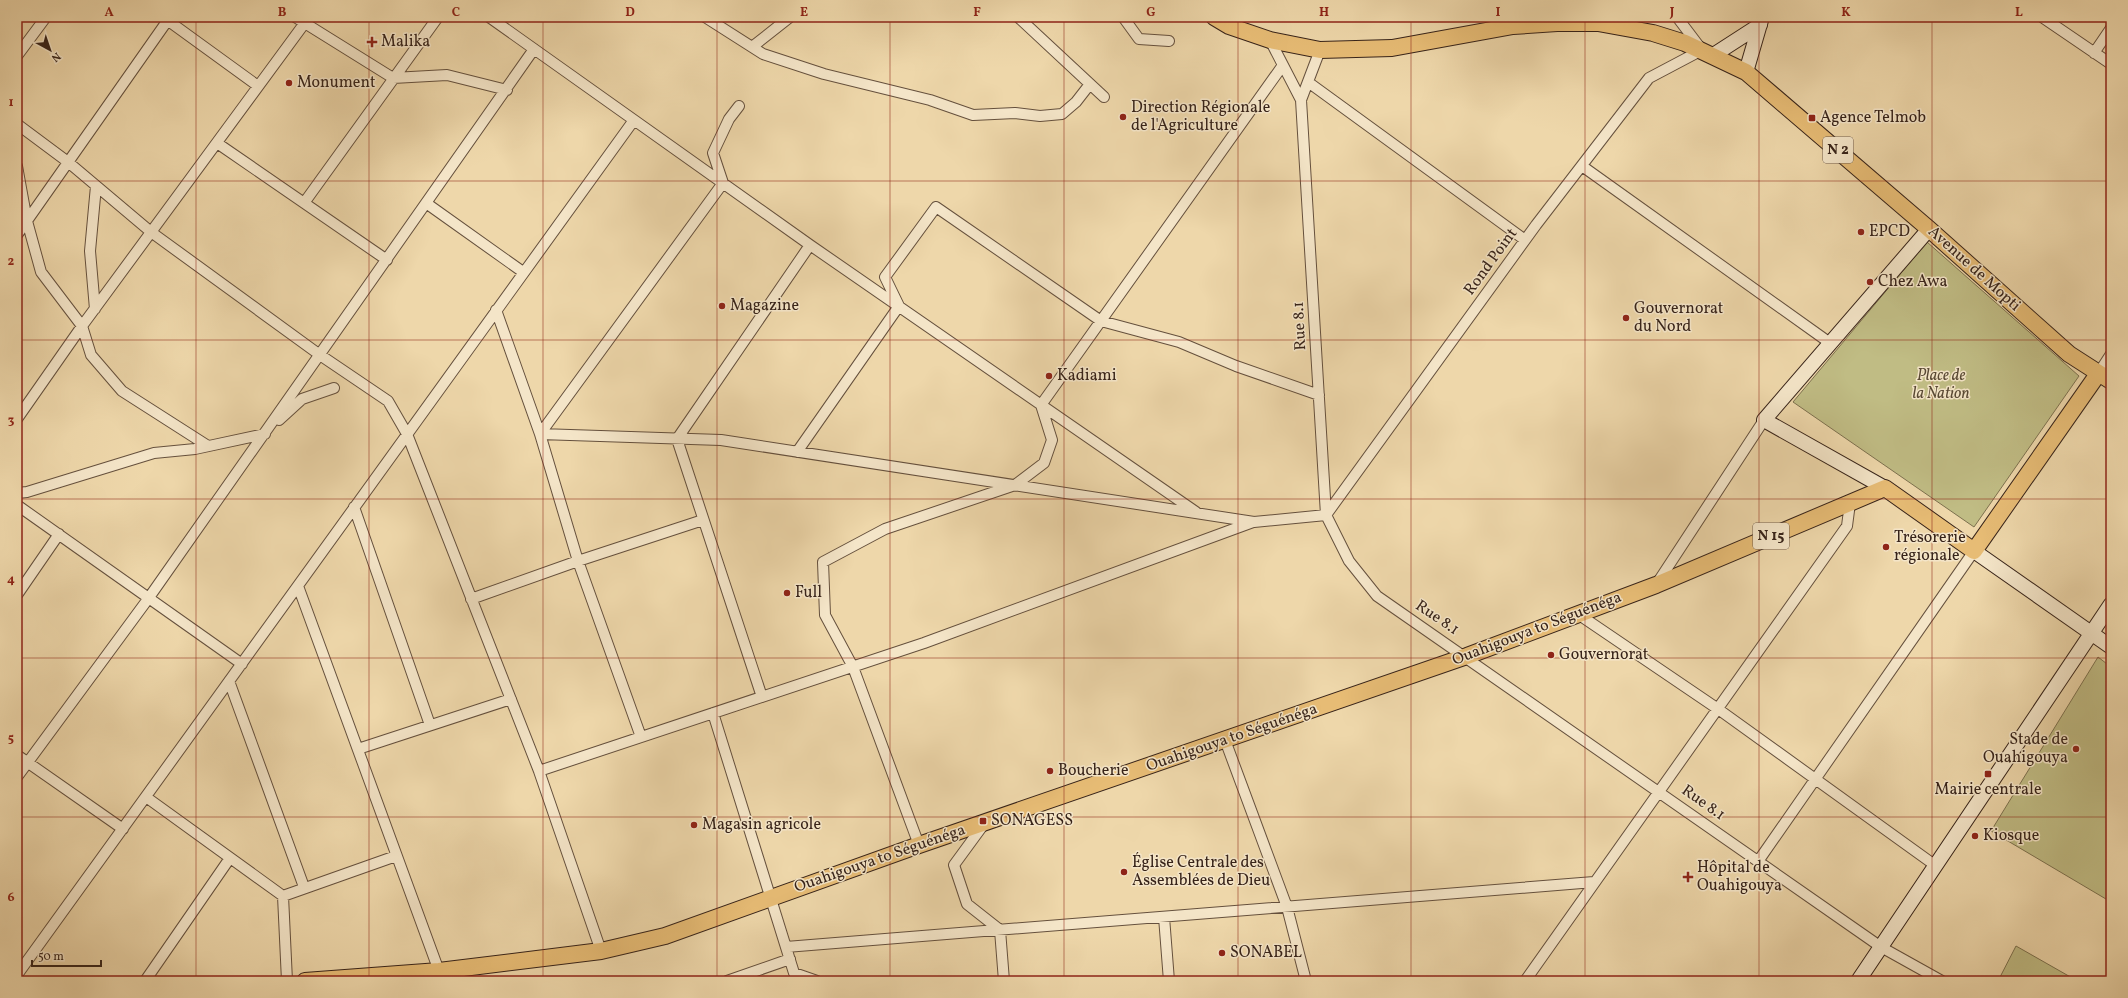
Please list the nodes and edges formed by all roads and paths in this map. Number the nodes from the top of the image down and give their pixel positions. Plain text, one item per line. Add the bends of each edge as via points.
1 (46, 17) edge
2 (295, 17) edge
3 (438, 17) edge
4 (489, 17) edge
5 (705, 17) edge
6 (790, 17) edge
7 (1018, 17) edge
8 (1123, 17) edge
9 (1214, 17) edge
10 (1677, 17) edge
11 (2042, 17) edge
12 (167, 18) edge
13 (1761, 21) edge
14 (304, 24) junction
15 (2111, 28) edge
16 (1270, 40) junction
17 (1169, 41) dead end
18 (752, 47) junction
19 (534, 49) junction
20 (1320, 50) junction
21 (1707, 53) junction
22 (2094, 53) junction
23 (17, 56) edge
24 (2111, 64) edge
25 (1283, 65) junction
26 (1746, 72) junction
27 (393, 78) junction
28 (1308, 82) junction
29 (1090, 84) junction
30 (258, 86) junction
31 (507, 90) junction
32 (1104, 97) dead end
33 (1301, 100) junction
34 (739, 106) dead end
35 (634, 120) junction
36 (17, 124) edge
37 (217, 143) junction
38 (68, 162) junction
39 (17, 166) edge
40 (1582, 166) junction
41 (723, 183) junction
42 (96, 186) junction
43 (304, 203) junction
44 (426, 203) junction
45 (27, 221) junction
46 (1929, 229) junction
47 (151, 232) junction
48 (17, 235) edge
49 (1525, 240) junction
50 (810, 245) junction
51 (387, 260) junction
52 (523, 272) junction
53 (899, 306) junction
54 (95, 309) junction
55 (496, 310) junction
56 (1101, 320) junction
57 (82, 326) junction
58 (1830, 343) junction
59 (2111, 354) edge
60 (320, 355) junction
61 (2104, 377) edge
62 (334, 388) dead end
63 (1319, 395) junction
64 (1041, 405) junction
65 (17, 419) edge
66 (1764, 420) junction
67 (407, 434) junction
68 (540, 434) junction
69 (263, 436) junction
70 (677, 439) junction
71 (208, 446) junction
72 (798, 452) junction
73 (1015, 485) junction
74 (1885, 488) junction
75 (17, 493) edge
76 (1850, 503) junction
77 (17, 505) edge
78 (354, 507) junction
79 (1198, 513) junction
80 (1326, 515) junction
81 (703, 520) junction
82 (1254, 522) junction
83 (59, 534) junction
84 (1974, 551) junction
85 (578, 561) junction
86 (1656, 585) junction
87 (298, 586) junction
88 (17, 595) edge
89 (148, 599) junction
90 (471, 599) junction
91 (2111, 604) edge
92 (1578, 614) junction
93 (2091, 634) junction
94 (2111, 647) edge
95 (1466, 656) junction
96 (242, 664) junction
97 (853, 667) junction
98 (229, 681) junction
99 (762, 697) junction
100 (511, 699) junction
101 (1718, 709) junction
102 (713, 713) junction
103 (430, 725) junction
104 (641, 738) junction
105 (1225, 740) junction
106 (358, 749) junction
107 (17, 755) edge
108 (28, 763) junction
109 (539, 771) junction
110 (17, 777) edge
111 (1816, 778) junction
112 (1660, 792) junction
113 (146, 797) junction
114 (984, 824) junction
115 (123, 829) junction
116 (919, 845) junction
117 (396, 856) junction
118 (230, 858) junction
119 (1759, 860) junction
120 (1936, 866) junction
121 (1594, 882) junction
122 (304, 888) junction
123 (283, 896) junction
124 (770, 898) junction
125 (1287, 907) junction
126 (1164, 917) junction
127 (1000, 930) junction
128 (786, 947) junction
129 (1882, 947) junction
130 (601, 951) junction
131 (790, 960) junction
132 (21, 962) edge
133 (439, 971) junction
134 (17, 975) edge
135 (794, 977) edge
136 (145, 981) edge
137 (286, 981) edge
138 (305, 981) edge
139 (727, 981) edge
140 (817, 981) edge
141 (1004, 981) edge
142 (1169, 981) edge
143 (1306, 981) edge
144 (1525, 981) edge
145 (1858, 981) edge
146 (1942, 981) edge

1 - 23 street
2 - 14 street
3 - 27 street
4 - 19 street
5 - 18 street
6 - 18 street
7 - 29 street
8 - 17 street via 1139,39
9 - 16 main road, Avenue de Mopti / N 2 via 1229,26
10 - 21 street
11 - 22 street
12 - 30 street
12 - 38 street
13 - 21 main road
13 - 26 main road
14 - 27 street
14 - 30 street
15 - 22 street
16 - 20 main road, Avenue de Mopti / N 2
16 - 25 street, Rue 8.1
18 - 29 street via 763,54 824,74 930,100 973,115 1062,114 1076,102
19 - 31 street
19 - 35 street
20 - 21 main road, Avenue de Mopti / N 2 via 1392,48 1513,26 1598,23 1653,33
20 - 28 street, Rue 8.1
21 - 26 main road, Avenue de Mopti / N 2
21 - 40 street, Rond Point via 1649,78
22 - 24 street
25 - 33 street, Rue 8.1
25 - 56 street
26 - 46 main road, Avenue de Mopti / N 2
27 - 31 street via 447,75
27 - 43 street
28 - 33 street, Rue 8.1
28 - 49 street
29 - 32 street
30 - 37 street
31 - 44 street
33 - 63 street, Rue 8.1
34 - 41 street via 729,118 713,153
35 - 41 street
35 - 52 street
36 - 38 street
37 - 43 street
37 - 47 street
38 - 42 street
38 - 45 street
39 - 45 street
40 - 49 street, Rond Point
40 - 58 street
41 - 50 street
41 - 68 street
42 - 47 street
42 - 54 street via 90,251
43 - 51 street
44 - 51 street
44 - 52 street
45 - 48 street
45 - 57 street via 41,272
46 - 58 main road
46 - 61 main road, Avenue de Mopti / N 2 via 2069,354
47 - 54 street
47 - 60 street
49 - 80 street, Rond Point
50 - 53 street
50 - 70 street
51 - 60 street
52 - 55 street
53 - 56 street via 885,277 936,207
53 - 64 street
53 - 72 street
54 - 57 street
55 - 67 street
55 - 68 street
56 - 63 street via 1179,342 1236,366
56 - 64 street
57 - 65 street
57 - 71 street via 91,355 122,391
58 - 66 main road
59 - 61 street
60 - 67 street via 388,401
60 - 69 street
61 - 84 main road
62 - 69 street via 302,399
63 - 80 street, Rue 8.1
64 - 73 street via 1052,440 1044,463
64 - 79 street
66 - 74 main road
66 - 86 street
67 - 78 street
67 - 90 street
68 - 70 street
68 - 85 street
69 - 71 street
69 - 89 street
70 - 72 street via 721,440
70 - 81 street
71 - 75 street via 154,453
72 - 73 street
73 - 79 street
73 - 97 street via 885,529 823,562 825,615
74 - 76 main road, Ouahigouya to Séguénéga / N 15
74 - 84 main road
76 - 86 main road, Ouahigouya to Séguénéga / N 15
76 - 101 street via 1847,526
77 - 83 street
78 - 87 street
78 - 103 street
79 - 82 street
80 - 82 street
80 - 95 street, Rue 8.1 via 1348,561 1377,596
81 - 85 street
81 - 99 street
82 - 97 street via 1081,587
83 - 88 street
83 - 89 street
84 - 93 main road
84 - 111 street
85 - 90 street
85 - 104 street
86 - 92 main road, Ouahigouya to Séguénéga / N 15
87 - 96 street
87 - 106 street
89 - 96 street
89 - 108 street
90 - 100 street
91 - 93 main road
92 - 95 main road, Ouahigouya to Séguénéga / N 15
92 - 101 street
93 - 94 main road
93 - 120 main road
95 - 105 main road, Ouahigouya to Séguénéga / N 15
95 - 112 street, Rue 8.1
96 - 98 street
97 - 99 street
97 - 116 street
98 - 113 street
98 - 122 street
99 - 102 street
100 - 103 street
100 - 109 street
101 - 111 street
101 - 112 street
102 - 104 street
102 - 124 street
103 - 106 street
104 - 109 street
105 - 114 main road, Ouahigouya to Séguénéga / N 15
105 - 125 street
106 - 117 street
107 - 108 street
108 - 110 street
108 - 115 street
109 - 130 street
111 - 119 street
111 - 120 street
112 - 119 street, Rue 8.1
112 - 121 street
113 - 115 street
113 - 118 street
114 - 116 main road, Ouahigouya to Séguénéga / N 15
114 - 127 street via 954,865 967,904
115 - 132 street
116 - 124 main road, Ouahigouya to Séguénéga / N 15
117 - 122 street
117 - 133 street
118 - 123 street
118 - 136 street
119 - 129 street, Rue 8.1
120 - 129 main road
121 - 125 street
121 - 144 street
122 - 123 street
123 - 137 street
124 - 128 street
124 - 130 main road, Ouahigouya to Séguénéga / N 15 via 665,936
125 - 126 street
125 - 143 street
126 - 127 street
126 - 142 street
127 - 128 street
127 - 141 street
128 - 131 street
129 - 145 main road
129 - 146 street, Rue 8.1
130 - 133 main road, Ouahigouya to Séguénéga / N 15
131 - 135 street
131 - 139 street
132 - 134 street
133 - 138 main road, Ouahigouya to Séguénéga / N 15
135 - 140 street

